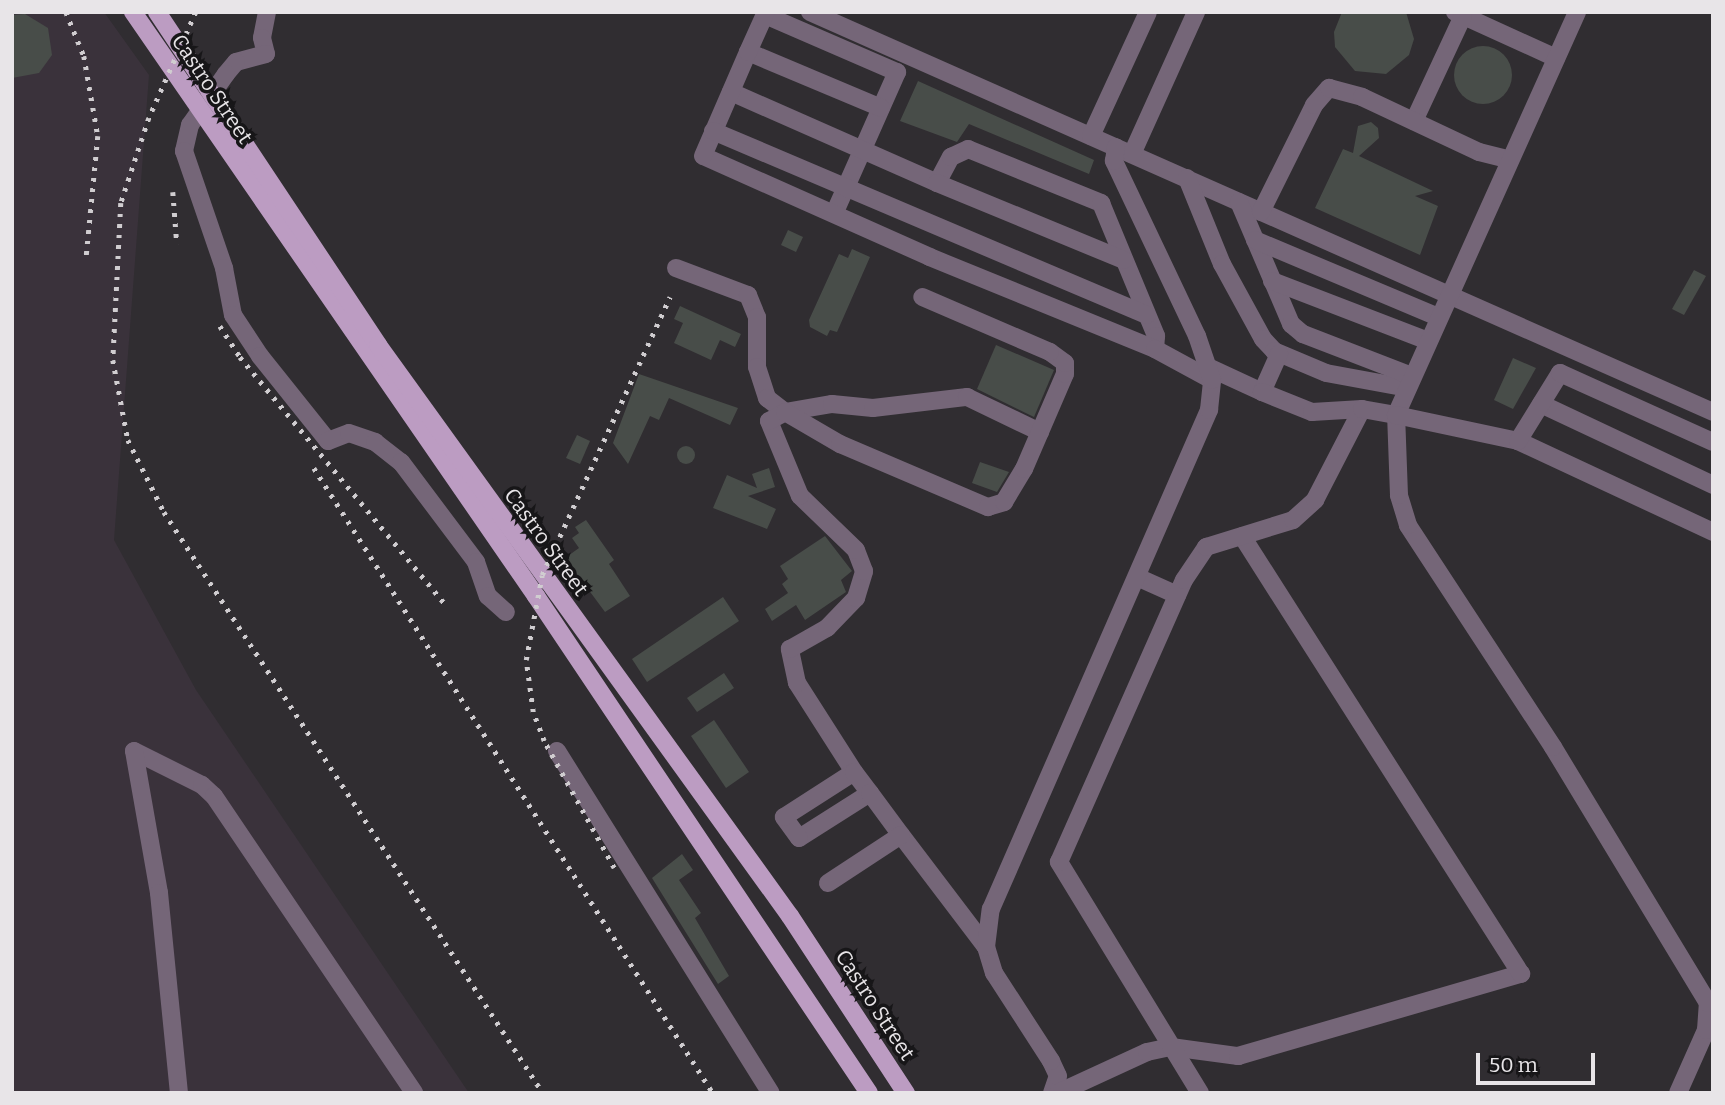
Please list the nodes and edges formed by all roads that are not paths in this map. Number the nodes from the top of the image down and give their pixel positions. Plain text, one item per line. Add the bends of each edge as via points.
1 (133, 12) edge
2 (157, 12) edge
3 (267, 12) edge
4 (810, 12) edge
5 (1148, 12) edge
6 (1196, 12) edge
7 (1577, 12) edge
8 (766, 14) edge
9 (1459, 14) edge
10 (748, 52) junction
11 (1556, 58) junction
12 (731, 92) junction
13 (881, 108) junction
14 (1414, 121) junction
15 (713, 131) junction
16 (1091, 136) junction
17 (863, 150) junction
18 (1124, 150) junction
19 (1510, 160) junction
20 (1187, 178) junction
21 (937, 183) junction
22 (846, 188) junction
23 (1239, 202) junction
24 (1261, 212) junction
25 (835, 215) junction
26 (1255, 240) junction
27 (1125, 260) junction
28 (676, 268) dead end
29 (1272, 281) junction
30 (1447, 295) junction
31 (922, 297) dead end
32 (1147, 315) junction
33 (1438, 317) junction
34 (1428, 341) junction
35 (1155, 349) junction
36 (1279, 354) junction
37 (1210, 374) junction
38 (1410, 382) junction
39 (1262, 392) junction
40 (1541, 404) junction
41 (1363, 409) junction
42 (785, 412) junction
43 (1713, 412) edge
44 (1396, 415) junction
45 (1040, 432) junction
46 (1518, 441) junction
47 (1713, 442) edge
48 (1713, 485) edge
49 (1713, 532) edge
50 (1241, 536) junction
51 (1137, 577) junction
52 (1177, 595) junction
53 (506, 612) dead end
54 (557, 751) dead end
55 (854, 772) junction
56 (870, 793) junction
57 (901, 835) junction
58 (828, 883) dead end
59 (985, 947) junction
60 (1171, 1047) junction
61 (179, 1093) edge
62 (414, 1093) edge
63 (771, 1093) edge
64 (869, 1093) edge
65 (906, 1093) edge
66 (1052, 1093) edge
67 (1058, 1093) edge
68 (1200, 1093) edge
69 (1678, 1093) edge

1 - 64 main road, Castro Street via 536,596
2 - 65 main road, Castro Street via 378,345 790,916
3 - 53 street via 262,38 266,54 236,62 190,125 184,151 224,268 233,315 328,441 349,433 374,442 401,462 476,562 488,596
4 - 16 street
5 - 16 street
6 - 18 street
7 - 11 street
8 - 10 street
8 - 13 street via 897,72
9 - 11 street
9 - 14 street
10 - 12 street
10 - 13 street
11 - 19 street
12 - 15 street
12 - 17 street
13 - 17 street
14 - 19 street via 1479,152
14 - 24 street via 1362,97 1329,88 1314,105
15 - 22 street
15 - 25 street via 703,156
16 - 18 street
17 - 21 street
17 - 22 street
18 - 20 street
18 - 37 street via 1114,161
19 - 30 street
20 - 23 street
20 - 36 street via 1204,228 1228,275 1263,339
21 - 27 street
21 - 27 street via 951,157 968,149 1101,203
22 - 25 street
22 - 32 street
23 - 24 street
23 - 26 street
24 - 30 street
25 - 35 street
26 - 29 street
26 - 33 street
27 - 32 street
28 - 42 street via 748,295 757,317 757,368 767,398
29 - 34 street
29 - 38 street via 1287,318 1303,334
30 - 33 street
30 - 43 street
31 - 45 street via 1050,352 1065,363 1065,374
32 - 35 street via 1156,336
33 - 34 street
34 - 38 street
35 - 37 street
36 - 38 street via 1325,373
36 - 39 street
37 - 39 street
37 - 51 street via 1209,410
38 - 44 street
39 - 41 street via 1312,412
40 - 46 street
40 - 47 street via 1560,373
40 - 48 street
41 - 44 street
41 - 50 street via 1315,500 1293,520
42 - 45 street via 832,404 873,408 967,397
42 - 45 street via 840,444 988,507 1004,502
42 - 55 street via 769,421 800,496 856,550 864,571 856,598 827,628 790,649 797,683
44 - 46 street
44 - 69 street via 1399,495 1408,525 1553,747 1708,1003 1706,1030
46 - 49 street
50 - 52 street via 1206,547
50 - 60 street via 1521,974 1238,1056
51 - 52 street
51 - 59 street via 991,909
52 - 60 street via 1059,862
54 - 63 street
55 - 56 street
55 - 56 street via 784,817 799,838
56 - 57 street
57 - 58 street
57 - 59 street
59 - 66 street via 994,973 1051,1060 1058,1076
60 - 67 street via 1135,1055
60 - 68 street
61 - 62 street via 159,893 134,751 215,796

